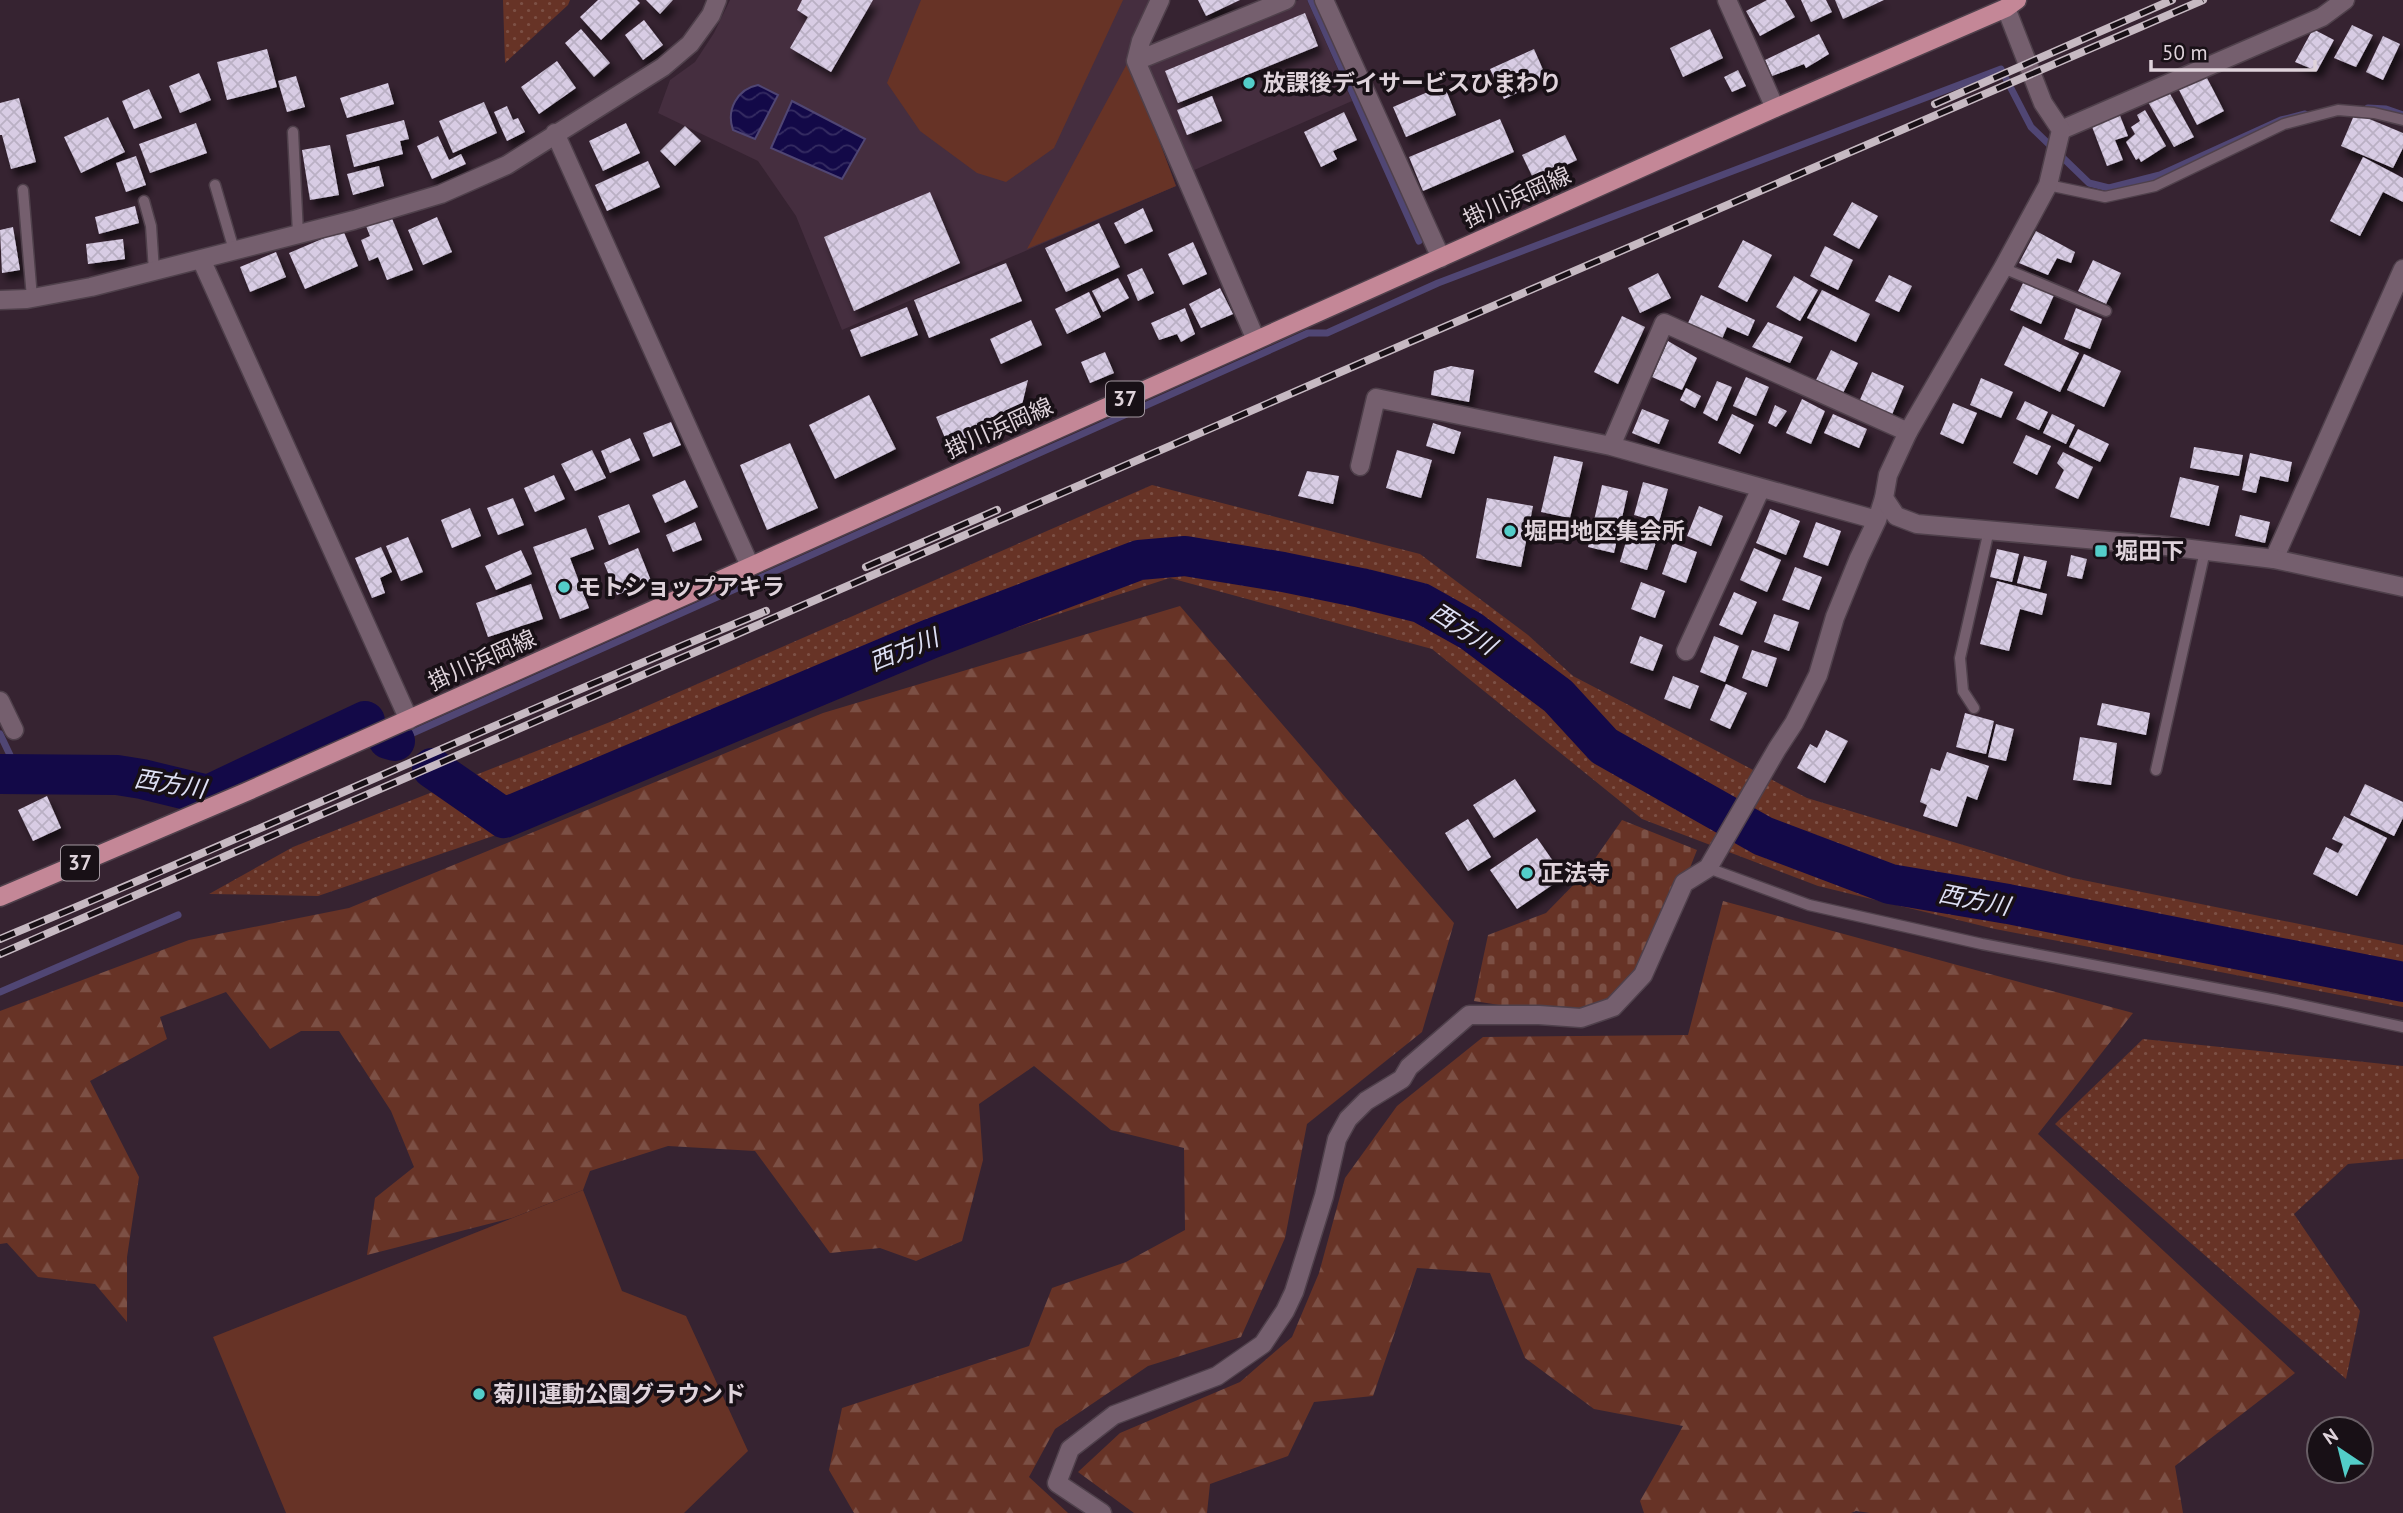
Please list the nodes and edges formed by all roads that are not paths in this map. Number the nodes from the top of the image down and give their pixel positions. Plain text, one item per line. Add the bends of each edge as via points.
1 (717, 0) edge
2 (1160, 0) edge
3 (1286, 0) edge
4 (1324, 0) edge
5 (1727, 0) edge
6 (2345, 0) edge
7 (2011, 4) edge
8 (1136, 61) junction
9 (1775, 108) junction
10 (2403, 120) edge
11 (2061, 131) junction
12 (293, 132) dead end
13 (555, 133) junction
14 (215, 185) dead end
15 (2048, 185) junction
16 (23, 190) dead end
17 (144, 201) dead end
18 (298, 234) junction
19 (234, 250) junction
20 (1441, 258) junction
21 (201, 259) junction
22 (2003, 268) junction
23 (2403, 269) edge
24 (154, 271) junction
25 (32, 298) junction
26 (0, 300) edge
27 (2106, 312) dead end
28 (1256, 340) junction
29 (1908, 432) junction
30 (1611, 446) junction
31 (1360, 466) dead end
32 (1761, 488) junction
33 (1884, 498) junction
34 (1877, 520) junction
35 (1989, 530) junction
36 (2205, 551) junction
37 (2274, 559) junction
38 (750, 566) junction
39 (2403, 587) edge
40 (1686, 651) dead end
41 (0, 701) edge
42 (1974, 708) dead end
43 (409, 720) junction
44 (14, 730) dead end
45 (2156, 770) dead end
46 (1708, 868) junction
47 (0, 897) edge
48 (2403, 1027) edge
49 (1102, 1513) edge

1 - 13 street via 690,44 663,66
2 - 8 street
3 - 8 street
4 - 20 street
5 - 9 street
6 - 11 street via 2322,17
7 - 9 main road, 掛川浜岡線 / 37
7 - 11 street via 2043,103
8 - 28 street
9 - 20 main road, 掛川浜岡線 / 37
10 - 15 lane via 2337,110 2284,124 2155,186 2105,197
11 - 15 street
12 - 18 lane
13 - 18 street via 507,165 441,194
13 - 38 street
14 - 19 lane
15 - 22 street
16 - 25 lane
17 - 24 lane
18 - 19 street
19 - 21 street
20 - 28 main road, 掛川浜岡線 / 37
21 - 24 street
21 - 43 street
22 - 27 lane
22 - 29 street
23 - 37 street
24 - 25 street
25 - 26 street
28 - 38 main road, 掛川浜岡線 / 37
29 - 30 street via 1664,323
29 - 33 street via 1888,475
30 - 31 street via 1376,397
30 - 32 street
32 - 34 street
32 - 40 street
33 - 34 street
33 - 35 street via 1896,516 1917,524
34 - 46 street via 1835,617 1818,675
35 - 36 street
35 - 42 lane via 1960,657 1963,691
36 - 37 street
36 - 45 lane
37 - 39 street
38 - 43 main road, 掛川浜岡線 / 37
41 - 44 street
43 - 47 main road, 掛川浜岡線 / 37
46 - 48 lane via 1809,905
46 - 49 street via 1684,883 1643,975 1613,1007 1581,1018 1469,1015 1409,1067 1402,1079 1366,1101 1348,1119 1337,1139 1294,1292 1263,1344 1217,1376 1114,1415 1070,1449 1057,1483

